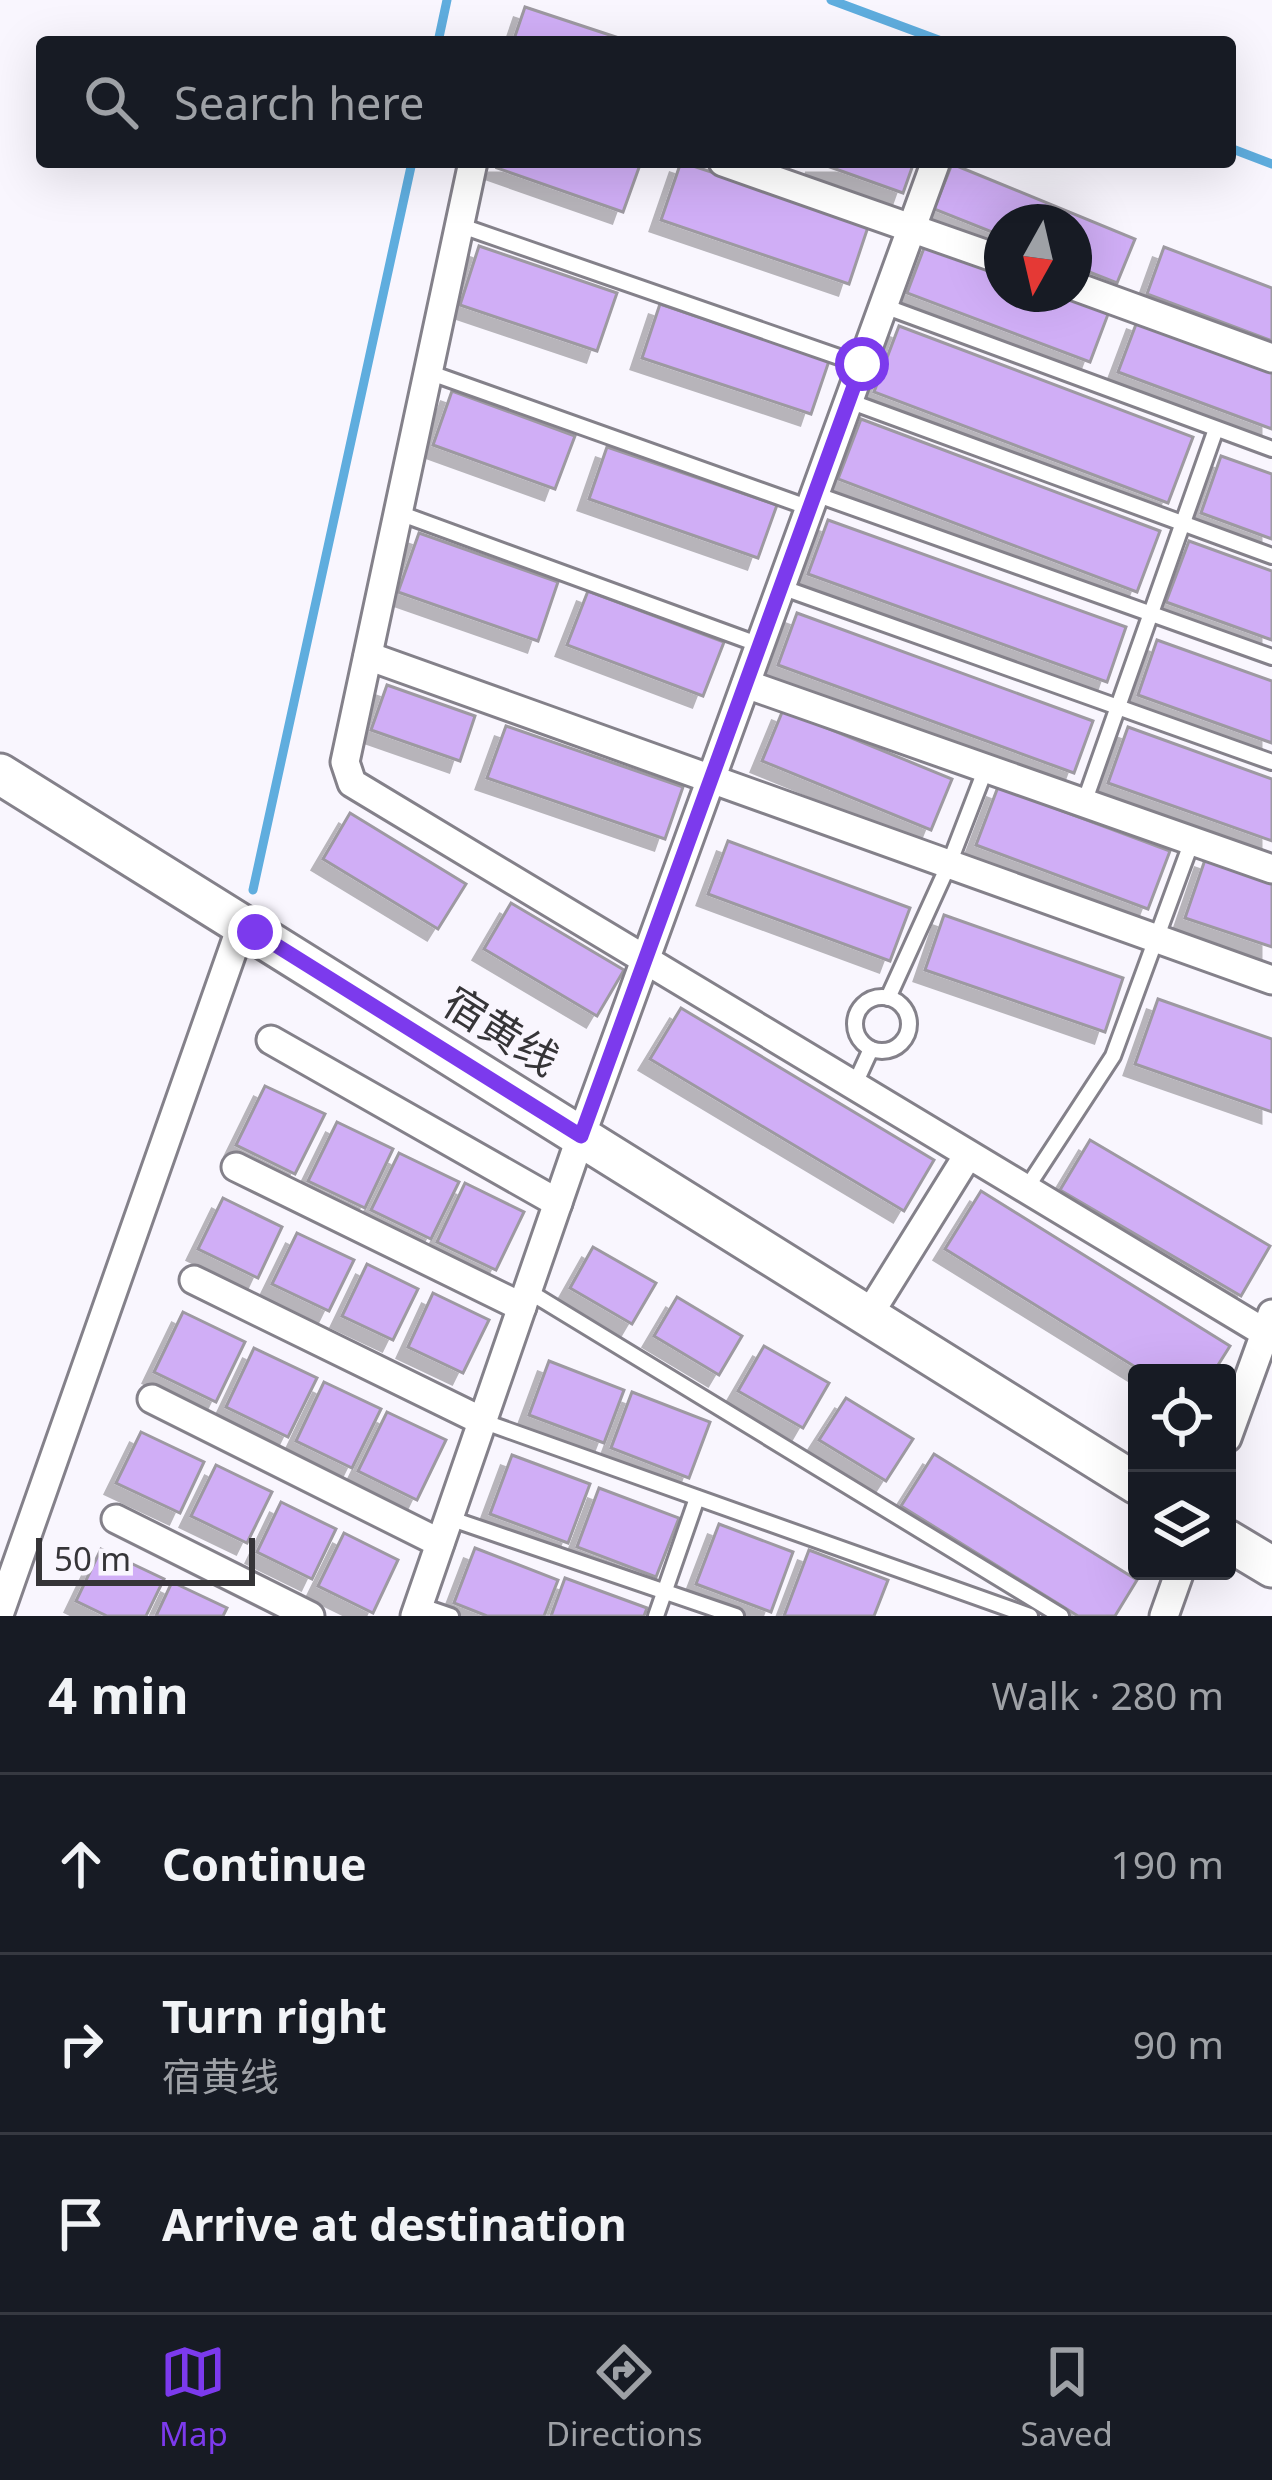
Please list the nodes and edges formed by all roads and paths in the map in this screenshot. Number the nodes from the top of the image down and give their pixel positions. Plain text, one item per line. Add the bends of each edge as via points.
1 (472, 168) edge
2 (740, 168) edge
3 (934, 168) edge
4 (459, 225) junction
5 (912, 228) junction
6 (984, 254) edge
7 (1092, 293) edge
8 (884, 306) junction
9 (1272, 358) edge
10 (862, 364) junction
11 (428, 372) junction
12 (849, 401) junction
13 (1216, 429) junction
14 (1272, 449) edge
15 (813, 501) junction
16 (398, 513) junction
17 (1183, 524) junction
18 (1272, 556) edge
19 (781, 587) junction
20 (1151, 614) junction
21 (760, 645) junction
22 (368, 656) junction
23 (1272, 657) edge
24 (746, 683) junction
25 (1118, 707) junction
26 (1272, 762) edge
27 (986, 768) junction
28 (0, 774) edge
29 (711, 779) junction
30 (1084, 803) junction
31 (1192, 841) junction
32 (950, 864) junction
33 (1272, 869) edge
34 (242, 924) junction
35 (1158, 939) junction
36 (646, 960) junction
37 (1272, 980) edge
38 (888, 998) junction
39 (271, 1040) dead end
40 (871, 1048) junction
41 (854, 1086) junction
42 (581, 1136) junction
43 (968, 1155) junction
44 (236, 1167) dead end
45 (1026, 1189) junction
46 (558, 1203) junction
47 (194, 1280) dead end
48 (525, 1299) junction
49 (868, 1316) junction
50 (1270, 1328) edge
51 (152, 1399) dead end
52 (1236, 1415) edge
53 (482, 1421) junction
54 (1128, 1478) edge
55 (698, 1498) junction
56 (116, 1519) dead end
57 (444, 1531) junction
58 (1236, 1546) edge
59 (1272, 1568) edge
60 (1177, 1580) edge
61 (664, 1592) junction
62 (417, 1611) edge
63 (0, 1612) edge
64 (310, 1616) edge
65 (451, 1616) edge
66 (656, 1616) edge
67 (736, 1616) edge
68 (1030, 1616) edge
69 (1061, 1616) edge
70 (1164, 1616) edge

1 - 4 street
2 - 5 street
3 - 5 street
4 - 10 lane
4 - 11 street
5 - 6 street
5 - 8 street
7 - 9 street
8 - 10 street
8 - 13 lane
10 - 12 street
11 - 15 lane
11 - 16 street
12 - 15 street
12 - 17 lane
13 - 14 lane
13 - 17 lane
15 - 19 street
15 - 20 lane
16 - 21 lane
16 - 22 street
17 - 18 lane
17 - 20 lane
19 - 21 street
19 - 25 lane
20 - 23 lane
20 - 25 lane
21 - 24 street
22 - 29 street
22 - 36 street via 345,762 352,783
24 - 27 street
24 - 29 street
25 - 26 lane
25 - 30 lane
27 - 30 street
27 - 32 lane
28 - 34 main road, 宿黄线
29 - 32 street
29 - 36 street
30 - 31 street
31 - 33 street
31 - 35 lane
32 - 35 street
32 - 38 lane
34 - 42 main road, 宿黄线
34 - 63 street
35 - 37 street
35 - 45 lane via 1113,1056
36 - 41 street
36 - 42 street
38 - 40 lane via 858,1012 856,1028
38 - 40 lane via 908,1016 908,1034 896,1048
39 - 46 street
40 - 41 lane
41 - 43 street
42 - 46 street
42 - 49 main road, 宿黄线
43 - 45 street
43 - 49 street
44 - 48 street
45 - 50 street
46 - 48 street
47 - 53 street
48 - 53 street
48 - 69 lane
49 - 54 main road, 宿黄线
50 - 52 street
51 - 57 street
53 - 55 lane
53 - 57 street
55 - 61 lane
55 - 68 lane
56 - 64 street
57 - 61 lane
57 - 62 street
58 - 59 main road
60 - 70 street
61 - 66 lane
61 - 67 lane
62 - 65 lane

